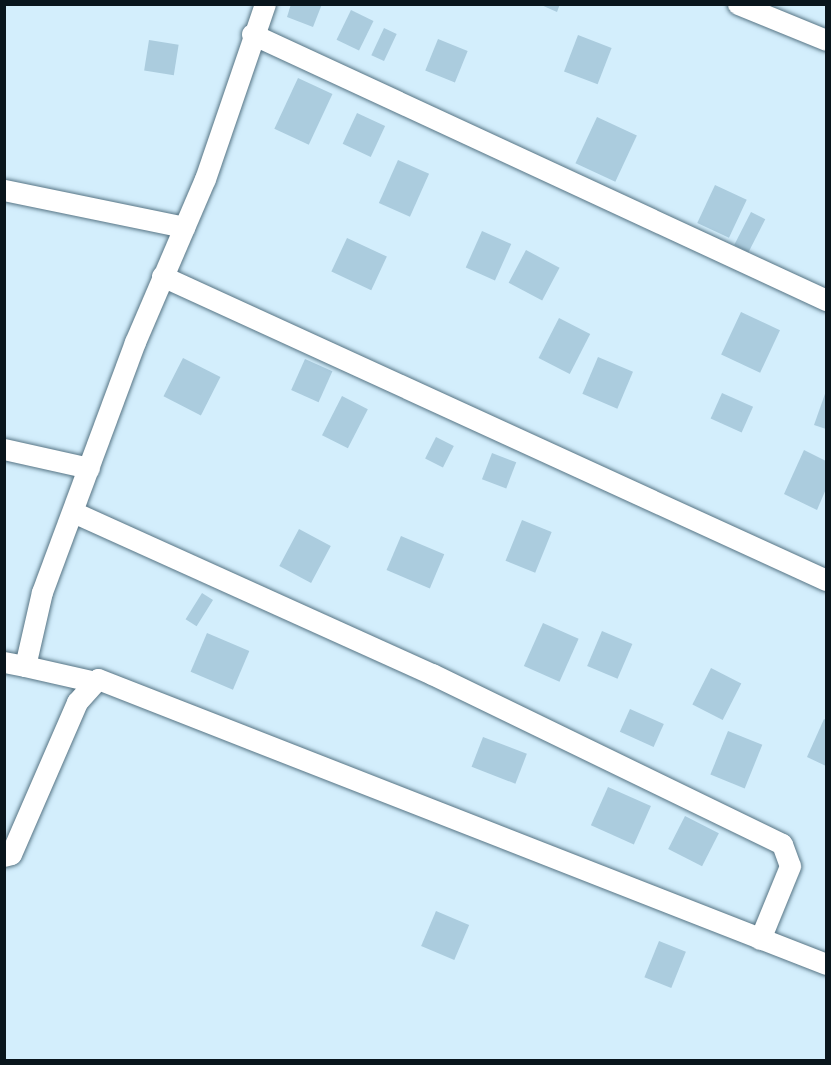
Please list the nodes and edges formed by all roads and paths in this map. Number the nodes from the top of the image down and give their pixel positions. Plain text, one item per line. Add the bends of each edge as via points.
1 (265, 4) edge
2 (738, 4) edge
3 (252, 34) junction
4 (826, 40) edge
5 (4, 190) edge
6 (184, 227) junction
7 (162, 276) junction
8 (826, 300) edge
9 (4, 449) edge
10 (89, 468) junction
11 (73, 512) junction
12 (826, 580) edge
13 (4, 662) edge
14 (25, 666) junction
15 (91, 681) junction
16 (7, 860) edge
17 (760, 939) junction
18 (826, 964) edge

1 - 3 street
2 - 4 street
3 - 6 street via 205,178
3 - 8 street
5 - 6 street
6 - 7 street
7 - 10 street
7 - 12 street
9 - 10 street
10 - 11 street
11 - 14 street via 42,592
11 - 17 street via 432,674 782,844 790,866
13 - 14 street
14 - 15 street
15 - 16 street
15 - 17 street
17 - 18 street

